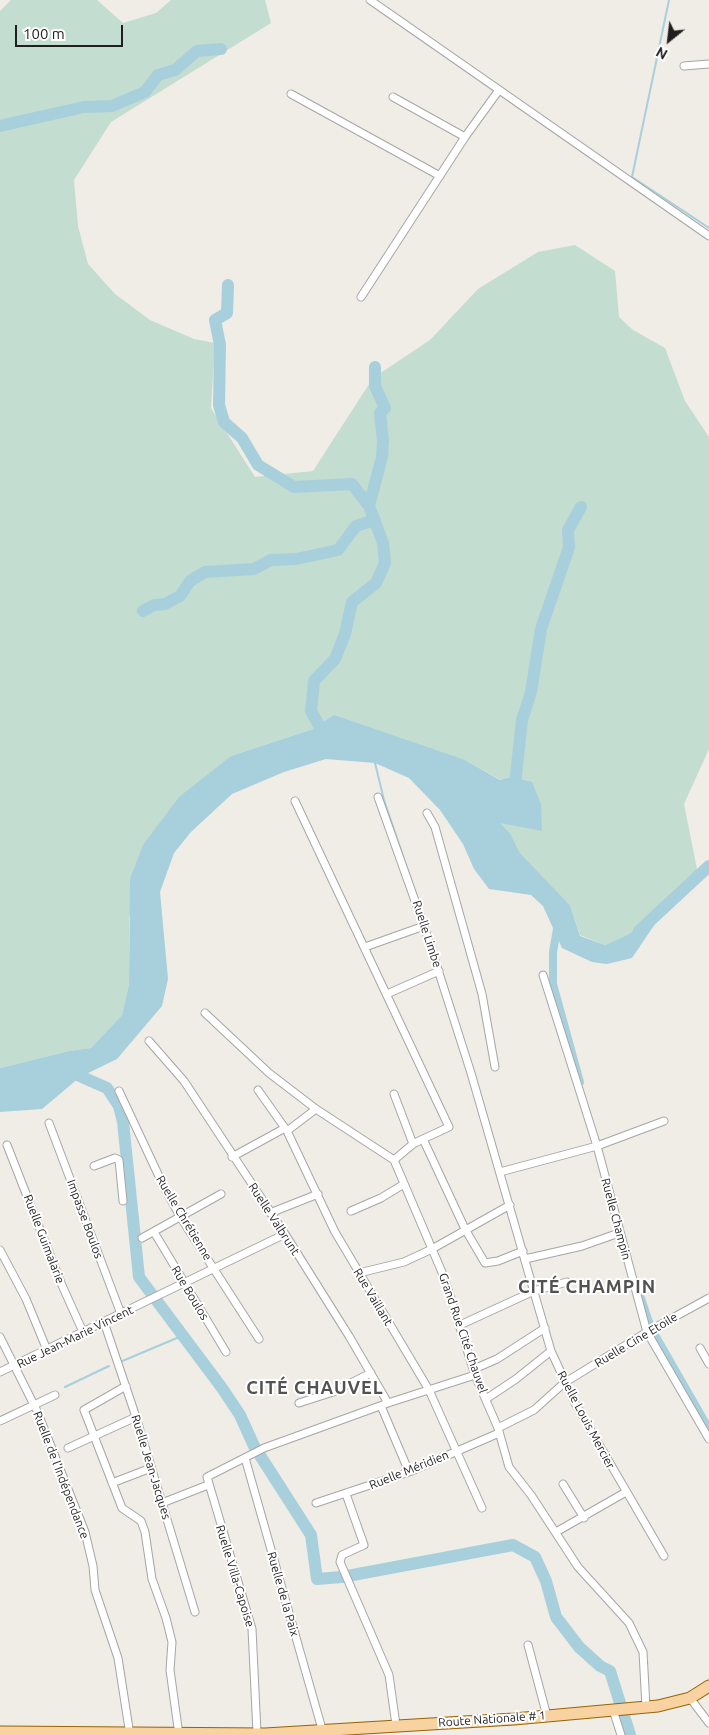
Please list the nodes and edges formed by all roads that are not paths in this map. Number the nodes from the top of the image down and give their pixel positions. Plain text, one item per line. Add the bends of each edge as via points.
1 (370, 0) edge
2 (709, 64) edge
3 (684, 66) dead end
4 (499, 90) junction
5 (291, 94) dead end
6 (393, 97) dead end
7 (465, 137) junction
8 (440, 176) junction
9 (709, 236) edge
10 (361, 297) dead end
11 (378, 797) dead end
12 (295, 801) dead end
13 (427, 812) dead end
14 (424, 926) junction
15 (365, 947) junction
16 (439, 971) junction
17 (543, 975) dead end
18 (387, 994) junction
19 (205, 1013) dead end
20 (149, 1041) dead end
21 (495, 1067) dead end
22 (471, 1073) joint
23 (258, 1090) dead end
24 (119, 1091) dead end
25 (394, 1094) dead end
26 (316, 1108) junction
27 (664, 1121) dead end
28 (49, 1123) dead end
29 (286, 1129) junction
30 (423, 1138) junction
31 (413, 1144) junction
32 (7, 1145) dead end
33 (597, 1146) junction
34 (232, 1157) junction
35 (394, 1160) junction
36 (94, 1166) dead end
37 (500, 1172) junction
38 (404, 1184) junction
39 (221, 1194) dead end
40 (318, 1194) junction
41 (123, 1201) dead end
42 (510, 1205) junction
43 (351, 1210) dead end
44 (270, 1212) junction
45 (181, 1218) junction
46 (465, 1230) junction
47 (154, 1232) junction
48 (620, 1233) junction
49 (285, 1234) junction
50 (142, 1238) dead end
51 (432, 1248) junction
52 (0, 1250) edge
53 (523, 1251) junction
54 (525, 1259) junction
55 (214, 1270) junction
56 (359, 1273) junction
57 (567, 1282) dead end
58 (184, 1284) junction
59 (534, 1291) junction
60 (709, 1298) edge
61 (121, 1314) junction
62 (104, 1322) junction
63 (460, 1325) junction
64 (545, 1328) junction
65 (83, 1332) junction
66 (647, 1332) junction
67 (0, 1337) edge
68 (259, 1339) dead end
69 (700, 1348) dead end
70 (47, 1350) junction
71 (551, 1351) junction
72 (226, 1352) dead end
73 (709, 1364) edge
74 (13, 1366) junction
75 (0, 1372) edge
76 (475, 1372) junction
77 (371, 1373) junction
78 (564, 1383) junction
79 (126, 1386) junction
80 (429, 1390) junction
81 (55, 1395) dead end
82 (486, 1399) junction
83 (299, 1403) dead end
84 (388, 1403) junction
85 (35, 1406) junction
86 (381, 1406) junction
87 (136, 1417) junction
88 (0, 1421) edge
89 (499, 1430) junction
90 (93, 1436) junction
91 (709, 1439) edge
92 (68, 1448) dead end
93 (457, 1451) junction
94 (245, 1458) junction
95 (151, 1468) junction
96 (409, 1472) junction
97 (112, 1483) junction
98 (563, 1484) dead end
99 (208, 1486) junction
100 (626, 1492) junction
101 (346, 1494) junction
102 (162, 1503) junction
103 (316, 1503) dead end
104 (482, 1508) dead end
105 (584, 1518) junction
106 (556, 1532) junction
107 (664, 1556) dead end
108 (195, 1612) dead end
109 (528, 1646) dead end
110 (709, 1686) edge
111 (690, 1698) junction
112 (646, 1707) junction
113 (613, 1710) junction
114 (547, 1716) junction
115 (709, 1723) edge
116 (396, 1725) junction
117 (322, 1729) junction
118 (4, 1733) edge
119 (257, 1733) junction
120 (130, 1735) edge
121 (179, 1735) edge
122 (620, 1735) edge

1 - 4 street
2 - 3 street
4 - 7 street
4 - 9 street
5 - 8 street
6 - 7 street
7 - 8 street
8 - 10 street
11 - 14 street, Ruelle Limbe
12 - 15 street
13 - 21 street via 482,994
14 - 15 street
14 - 16 street, Ruelle Limbe
15 - 18 street
16 - 18 street
16 - 22 street, Ruelle Limbe
17 - 33 street, Ruelle Champin
18 - 30 street via 449,1127
19 - 26 street via 269,1074
20 - 34 street, Ruelle Valbrunt via 184,1081
22 - 37 street, Ruelle Louis Mercier
23 - 29 street, Rue Vaillant
24 - 45 street, Ruelle Chrétienne
25 - 31 street
26 - 29 street
26 - 35 street
27 - 33 street
28 - 61 street, Impasse Boulos
29 - 34 street
29 - 40 street, Rue Vaillant
30 - 31 street
30 - 46 street
31 - 35 street
32 - 65 street, Ruelle Guimalarie
33 - 37 street
33 - 48 street, Ruelle Champin
34 - 44 street, Ruelle Valbrunt
35 - 38 street, Grand Rue Cité Chauvel
36 - 41 street via 115,1158 119,1160
37 - 42 street, Ruelle Louis Mercier
38 - 43 street
38 - 51 street, Grand Rue Cité Chauvel
39 - 45 street
40 - 44 street
40 - 56 street, Rue Vaillant
42 - 46 street
42 - 53 street, Ruelle Louis Mercier
44 - 49 street, Ruelle Valbrunt
45 - 47 street
45 - 55 street, Ruelle Chrétienne
46 - 51 street
46 - 53 street via 485,1263
47 - 50 street
47 - 58 street, Rue Boulos
48 - 54 street via 582,1246
48 - 66 street, Ruelle Champin
49 - 55 street, Rue Jean-Marie Vincent
49 - 77 street, Ruelle Valbrunt
51 - 56 street via 392,1266
51 - 63 street, Grand Rue Cité Chauvel
52 - 70 street via 26,1299
53 - 54 street, Ruelle Louis Mercier
54 - 59 street, Ruelle Louis Mercier
55 - 58 street, Rue Jean-Marie Vincent
55 - 68 street, Ruelle Chrétienne
56 - 80 street, Rue Vaillant
57 - 59 street
58 - 61 street, Rue Jean-Marie Vincent
58 - 72 street, Rue Boulos
59 - 63 street
59 - 64 street, Ruelle Louis Mercier
60 - 66 street, Ruelle Cine Etoile
61 - 62 street, Rue Jean-Marie Vincent
62 - 65 street, Rue Jean-Marie Vincent
62 - 79 street, Ruelle Jean-Jacques
63 - 76 street, Grand Rue Cité Chauvel
64 - 71 street, Ruelle Louis Mercier
64 - 76 street
65 - 70 street, Rue Jean-Marie Vincent
66 - 78 street, Ruelle Cine Etoile
66 - 91 street, Ruelle Champin
67 - 74 street, Ruelle de l'Indépendance
69 - 73 street
70 - 74 street, Rue Jean-Marie Vincent
71 - 78 street, Ruelle Louis Mercier
71 - 82 street
74 - 75 street, Rue Jean-Marie Vincent
74 - 85 street, Ruelle de l'Indépendance
76 - 80 street
76 - 82 street, Grand Rue Cité Chauvel
77 - 83 street via 332,1392
77 - 84 street, Ruelle Valbrunt
78 - 89 street, Ruelle Méridien via 534,1410
78 - 100 street, Ruelle Louis Mercier
79 - 87 street, Ruelle Jean-Jacques
79 - 90 street via 84,1410
80 - 84 street
80 - 93 street, Rue Vaillant
81 - 85 street
82 - 89 street, Grand Rue Cité Chauvel
84 - 86 street
85 - 88 street
85 - 120 street, Ruelle de l'Indépendance via 85,1532 93,1566 94,1590 118,1658
86 - 94 street
86 - 96 street
87 - 90 street
87 - 95 street, Ruelle Jean-Jacques
89 - 93 street, Ruelle Méridien
89 - 106 street, Grand Rue Cité Chauvel via 509,1467
90 - 92 street
90 - 97 street
93 - 96 street, Ruelle Méridien
93 - 104 street, Rue Vaillant
94 - 99 street via 209,1475
94 - 117 street, Ruelle de la Paix
95 - 97 street
95 - 102 street, Ruelle Jean-Jacques
96 - 101 street, Ruelle Méridien
97 - 121 street via 122,1508 141,1521 145,1532 152,1579 172,1642 170,1670
98 - 105 street
99 - 102 street
99 - 119 street, Ruelle Villa-Capoise via 252,1629
100 - 105 street
100 - 107 street, Ruelle Louis Mercier
101 - 103 street, Ruelle Méridien
101 - 116 street via 364,1545 342,1555 339,1560 389,1674
102 - 108 street, Ruelle Jean-Jacques
105 - 106 street
106 - 112 street, Grand Rue Cité Chauvel via 578,1567 629,1623 643,1652
109 - 114 street
110 - 111 main road, Route Nationale # 1
111 - 112 main road, Route Nationale # 1
111 - 115 street
112 - 113 main road, Route Nationale # 1
113 - 114 main road, Route Nationale # 1
113 - 122 street
114 - 116 main road, Route Nationale # 1
116 - 117 main road, Route Nationale # 1
117 - 119 main road, Route Nationale # 1
118 - 120 main road, Route Nationale # 1
119 - 121 main road, Route Nationale # 1
120 - 121 main road, Route Nationale # 1

